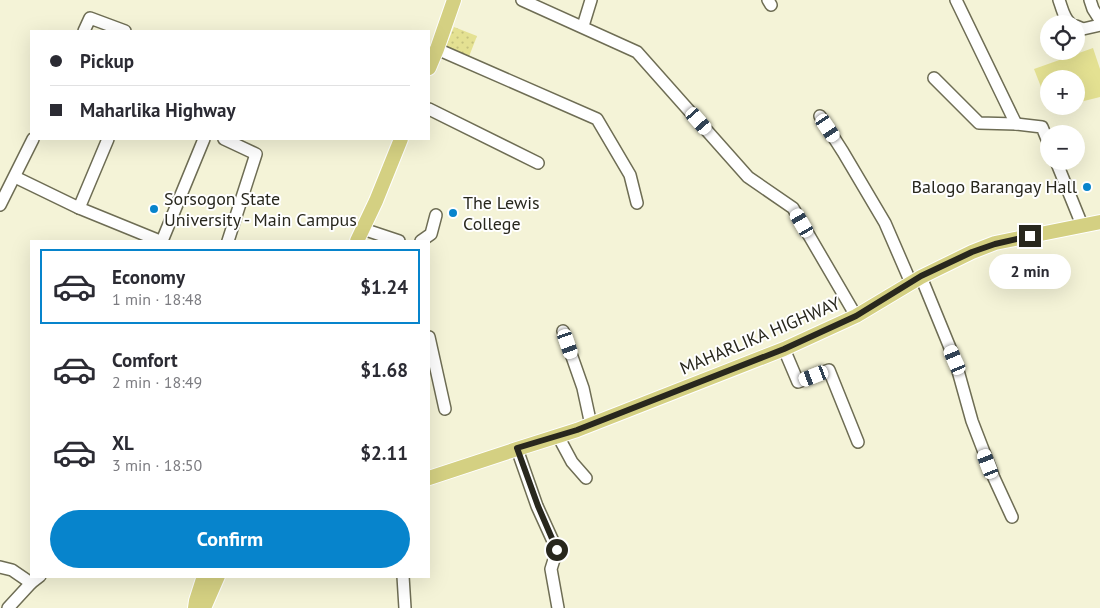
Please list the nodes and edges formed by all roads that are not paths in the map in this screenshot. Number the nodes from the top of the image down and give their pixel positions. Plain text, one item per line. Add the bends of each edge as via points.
1 (454, 0) edge
2 (522, 0) edge
3 (591, 0) edge
4 (956, 0) edge
5 (1059, 0) edge
6 (1090, 0) edge
7 (1065, 15) edge
8 (1100, 20) edge
9 (1100, 25) edge
10 (583, 26) junction
11 (1085, 29) edge
12 (84, 30) edge
13 (122, 30) edge
14 (437, 49) junction
15 (430, 66) edge
16 (934, 78) dead end
17 (430, 109) edge
18 (820, 116) dead end
19 (1016, 124) junction
20 (1040, 127) edge
21 (33, 140) edge
22 (108, 140) edge
23 (204, 140) edge
24 (226, 140) edge
25 (401, 140) edge
26 (538, 163) dead end
27 (1060, 170) edge
28 (15, 178) junction
29 (637, 203) dead end
30 (0, 206) edge
31 (79, 208) junction
32 (436, 215) dead end
33 (1100, 222) edge
34 (1082, 225) junction
35 (360, 235) edge
36 (159, 240) edge
37 (161, 240) edge
38 (228, 240) edge
39 (392, 240) edge
40 (422, 240) edge
41 (916, 280) junction
42 (856, 316) junction
43 (563, 331) dead end
44 (430, 342) edge
45 (784, 349) junction
46 (445, 409) dead end
47 (591, 425) junction
48 (558, 436) junction
49 (858, 442) dead end
50 (517, 448) junction
51 (430, 478) edge
52 (586, 478) dead end
53 (1012, 517) dead end
54 (0, 568) edge
55 (30, 578) edge
56 (203, 578) edge
57 (217, 578) edge
58 (403, 578) edge
59 (35, 580) edge
60 (8, 608) edge
61 (195, 608) edge
62 (204, 608) edge
63 (405, 608) edge
64 (558, 608) edge

1 - 14 main road
2 - 10 street
3 - 10 street
4 - 19 street
5 - 7 street
6 - 8 street
9 - 11 street
10 - 42 street via 638,52 748,177 793,208
12 - 13 street via 90,18
14 - 15 main road
14 - 29 street via 597,119 630,175
16 - 19 street via 979,123
17 - 26 street
18 - 41 street via 844,152
19 - 20 street
21 - 28 street
22 - 31 street
23 - 37 street
24 - 38 street via 256,154
25 - 35 main road
27 - 34 street
28 - 30 street
28 - 31 street
31 - 36 street
32 - 40 street via 431,234
33 - 34 main road, MAHARLIKA HIGHWAY
34 - 41 main road, MAHARLIKA HIGHWAY via 995,244
35 - 39 street
41 - 42 main road, MAHARLIKA HIGHWAY
41 - 53 street via 955,360 972,421
42 - 45 main road, MAHARLIKA HIGHWAY
43 - 47 street
44 - 46 street
45 - 47 main road, MAHARLIKA HIGHWAY
45 - 49 street via 798,382 829,370
47 - 48 main road, MAHARLIKA HIGHWAY
48 - 50 main road, MAHARLIKA HIGHWAY
48 - 52 street via 572,462
50 - 51 main road, MAHARLIKA HIGHWAY
50 - 64 street via 557,550 551,569
54 - 55 street
56 - 61 main road
57 - 62 main road
58 - 63 street
59 - 60 street

